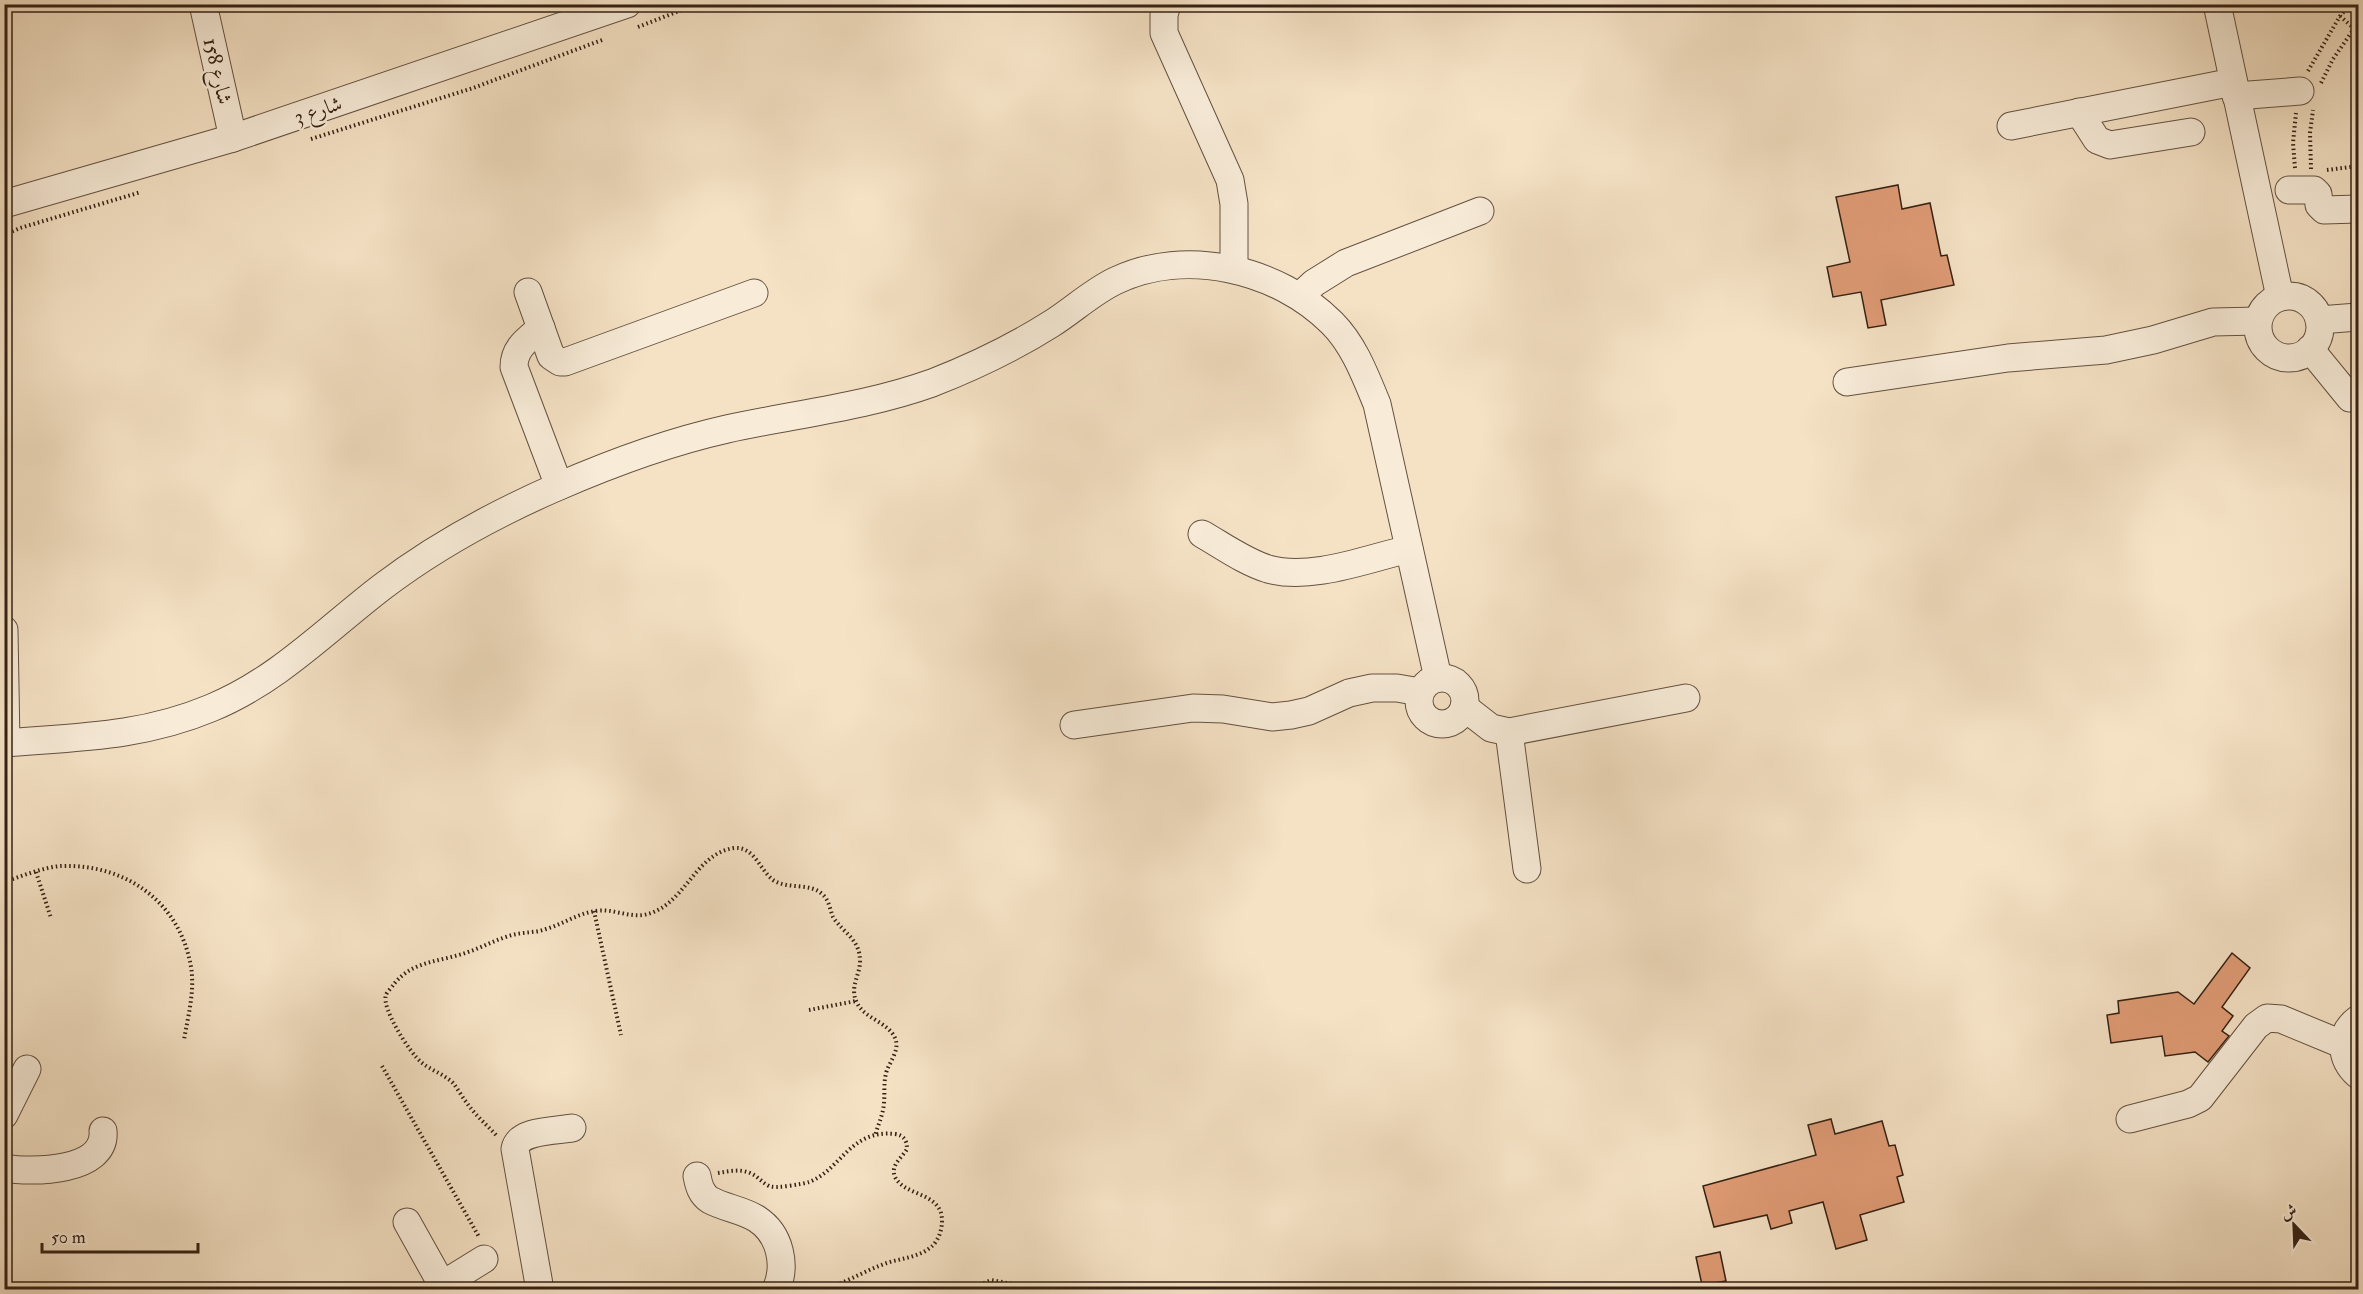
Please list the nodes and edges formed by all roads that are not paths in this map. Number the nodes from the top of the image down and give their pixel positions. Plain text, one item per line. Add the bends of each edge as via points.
1 (203, 4) edge
2 (627, 4) edge
3 (1167, 4) edge
4 (2217, 4) edge
5 (2234, 89) junction
6 (2300, 91) dead end
7 (2079, 112) junction
8 (2011, 126) dead end
9 (2191, 132) dead end
10 (233, 138) junction
11 (2289, 190) dead end
12 (4, 204) edge
13 (2358, 209) edge
14 (1480, 211) dead end
15 (1233, 269) junction
16 (528, 292) dead end
17 (754, 293) dead end
18 (1300, 296) junction
19 (2280, 297) junction
20 (2358, 317) edge
21 (2319, 320) junction
22 (2258, 321) junction
23 (541, 328) junction
24 (2310, 349) junction
25 (1847, 382) dead end
26 (2349, 398) dead end
27 (559, 486) junction
28 (1202, 534) dead end
29 (1409, 549) junction
30 (4, 630) edge
31 (1429, 685) junction
32 (1686, 698) dead end
33 (1464, 706) junction
34 (1074, 725) dead end
35 (1509, 732) junction
36 (5, 743) edge
37 (1527, 869) dead end
38 (2358, 1019) edge
39 (2344, 1045) junction
40 (27, 1069) dead end
41 (2358, 1075) edge
42 (4, 1115) edge
43 (2130, 1119) dead end
44 (572, 1128) dead end
45 (103, 1131) dead end
46 (4, 1168) edge
47 (696, 1176) road end
48 (407, 1222) dead end
49 (484, 1259) road end
50 (444, 1288) edge
51 (540, 1290) edge
52 (776, 1290) edge

1 - 10 street, شارع 158
2 - 10 street, شارع 3
3 - 15 street via 1164,33 1230,180 1234,204
4 - 5 street
5 - 6 street
5 - 7 street
5 - 19 street
7 - 8 street
7 - 9 street via 2097,140 2110,145
10 - 12 street, شارع 3
11 - 13 street via 2314,190 2324,210
14 - 18 street via 1346,263
15 - 18 street
15 - 27 street via 1194,265 1154,269 1116,281 1011,347 929,384 841,408 669,445
16 - 23 street
17 - 23 street via 565,362 551,356
18 - 29 street via 1334,325 1360,362 1377,404
19 - 21 street via 2289,295 2305,300
19 - 22 street via 2265,306
20 - 21 street
21 - 24 street via 2319,336
22 - 24 street via 2257,330 2264,346 2278,356 2295,358
22 - 25 street via 2203,324 2106,350 2008,358
23 - 27 street via 518,348 514,367
24 - 26 street
27 - 36 street via 498,513 439,547 259,684 213,707 165,725 115,735
28 - 29 street via 1247,560 1286,573 1306,573
29 - 31 street
30 - 36 street
31 - 33 street via 1453,680 1465,699
31 - 33 street via 1419,707 1427,720 1449,723
31 - 34 street via 1349,693 1291,716 1193,708
32 - 35 street
33 - 35 street via 1491,728
35 - 37 street
38 - 39 street via 2349,1028
39 - 41 street via 2347,1062
39 - 43 street via 2281,1019 2267,1018 2256,1026 2200,1098
40 - 42 street
44 - 51 street via 523,1136 515,1144
45 - 46 street via 101,1147 79,1162 41,1171
47 - 52 street via 709,1199 758,1219 771,1232 782,1267
48 - 50 street
49 - 50 street

